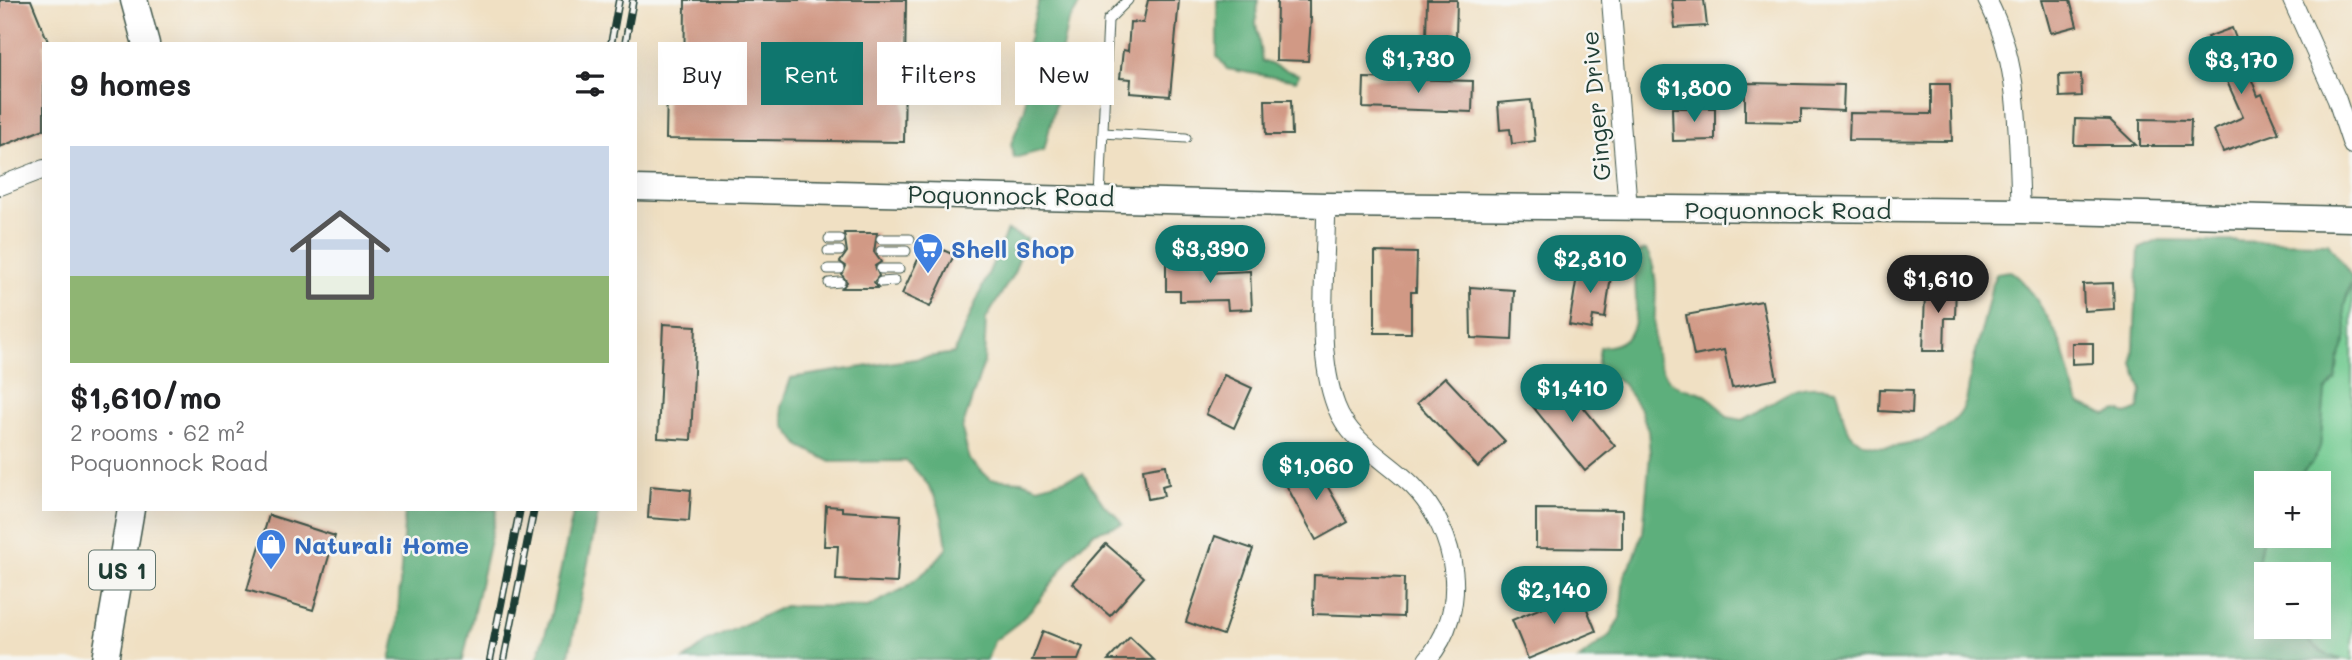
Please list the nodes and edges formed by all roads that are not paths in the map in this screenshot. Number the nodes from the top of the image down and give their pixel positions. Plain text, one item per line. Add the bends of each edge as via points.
1 (134, 0) edge
2 (1128, 0) edge
3 (1611, 0) edge
4 (1987, 0) edge
5 (2292, 0) edge
6 (145, 42) edge
7 (1103, 133) junction
8 (1186, 138) dead end
9 (2352, 145) edge
10 (42, 170) edge
11 (0, 186) edge
12 (637, 188) edge
13 (1100, 197) junction
14 (1326, 205) junction
15 (1628, 208) junction
16 (2021, 211) junction
17 (2352, 219) edge
18 (829, 239) dead end
19 (840, 239) dead end
20 (881, 239) dead end
21 (910, 239) dead end
22 (828, 251) dead end
23 (840, 251) dead end
24 (881, 251) dead end
25 (906, 251) dead end
26 (828, 269) dead end
27 (841, 269) dead end
28 (881, 269) dead end
29 (899, 269) dead end
30 (895, 281) dead end
31 (841, 282) dead end
32 (881, 282) dead end
33 (829, 283) dead end
34 (131, 511) edge
35 (105, 660) edge
36 (1427, 660) edge

1 - 6 main road
2 - 7 lane via 1108,20
3 - 15 street, Ginger Drive
4 - 16 street via 2012,65
5 - 9 street
7 - 8 lane
7 - 13 lane
10 - 11 street
12 - 13 street, Poquonnock Road
13 - 14 street, Poquonnock Road
14 - 15 street, Poquonnock Road
14 - 36 street via 1325,351 1337,408 1354,435 1412,486 1439,521 1452,557 1454,605 1436,650
15 - 16 street, Poquonnock Road
16 - 17 street, Poquonnock Road
18 - 19 lane
20 - 21 lane
22 - 23 lane
24 - 25 lane
26 - 27 lane
28 - 29 lane
30 - 32 lane
31 - 33 lane
34 - 35 main road, US 1

